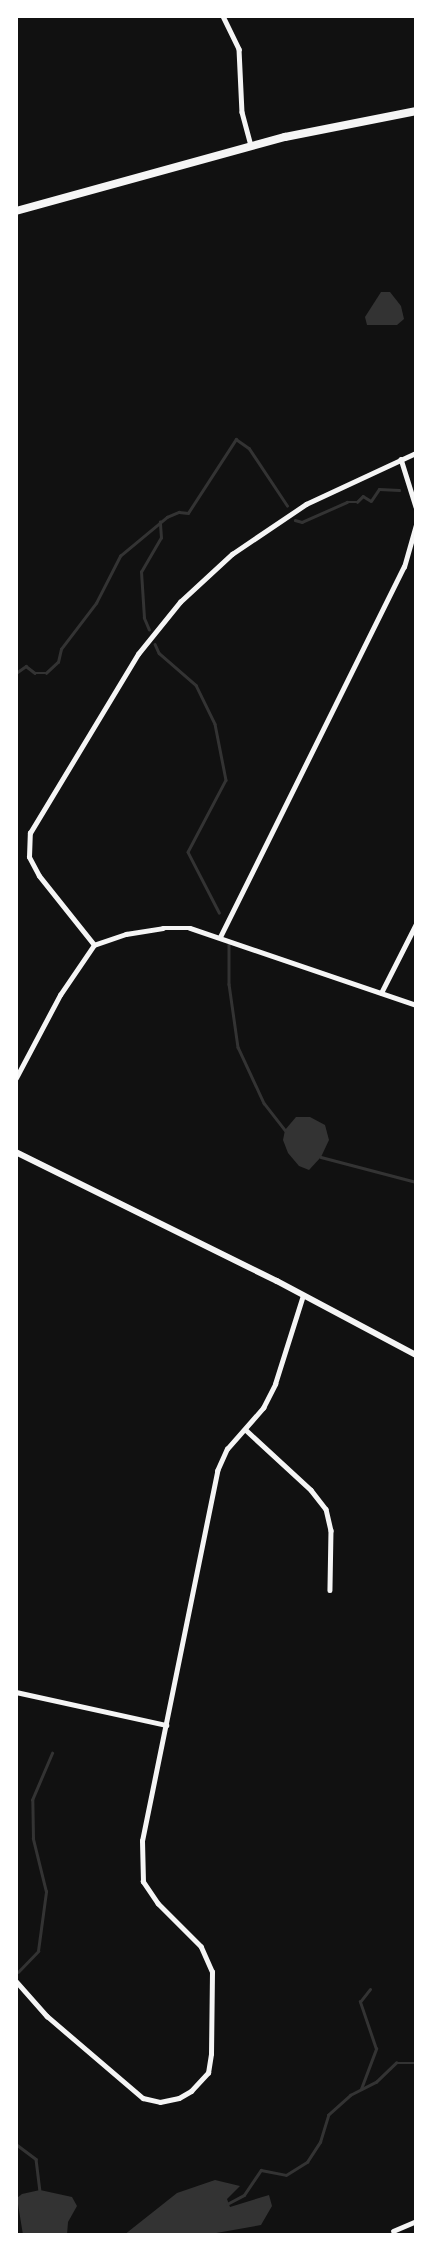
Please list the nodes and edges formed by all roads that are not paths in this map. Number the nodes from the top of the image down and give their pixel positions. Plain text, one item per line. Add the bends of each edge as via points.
1 (223, 16) edge
2 (416, 111) edge
3 (251, 146) junction
4 (16, 211) edge
5 (416, 453) edge
6 (400, 459) junction
7 (416, 507) edge
8 (416, 525) edge
9 (416, 924) edge
10 (220, 937) junction
11 (94, 945) junction
12 (381, 993) junction
13 (416, 1005) edge
14 (16, 1078) edge
15 (16, 1152) edge
16 (303, 1295) junction
17 (416, 1355) edge
18 (246, 1430) junction
19 (330, 1590) dead end
20 (16, 1692) edge
21 (166, 1725) junction
22 (16, 1981) edge
23 (416, 2221) edge
24 (393, 2231) dead end

1 - 3 street via 239,49 242,112
2 - 3 main road via 334,125
3 - 4 main road
5 - 6 street
6 - 7 street
6 - 11 street via 306,504 232,554 180,602 138,654 30,832 28,857 39,876
8 - 10 street via 404,567
9 - 12 street
10 - 11 street via 190,928 163,928 126,934
10 - 12 street
11 - 14 street via 60,995
12 - 13 street
15 - 16 street
16 - 17 street
16 - 18 street via 275,1384 263,1408
18 - 19 street via 311,1490 326,1509 331,1530
18 - 21 street via 227,1449 217,1471
20 - 21 street
21 - 22 street via 142,1841 140,1866 143,1882 158,1904 193,1937 208,1959 212,1993 212,2054 208,2073 180,2098 160,2102 143,2098 47,2016
23 - 24 street

